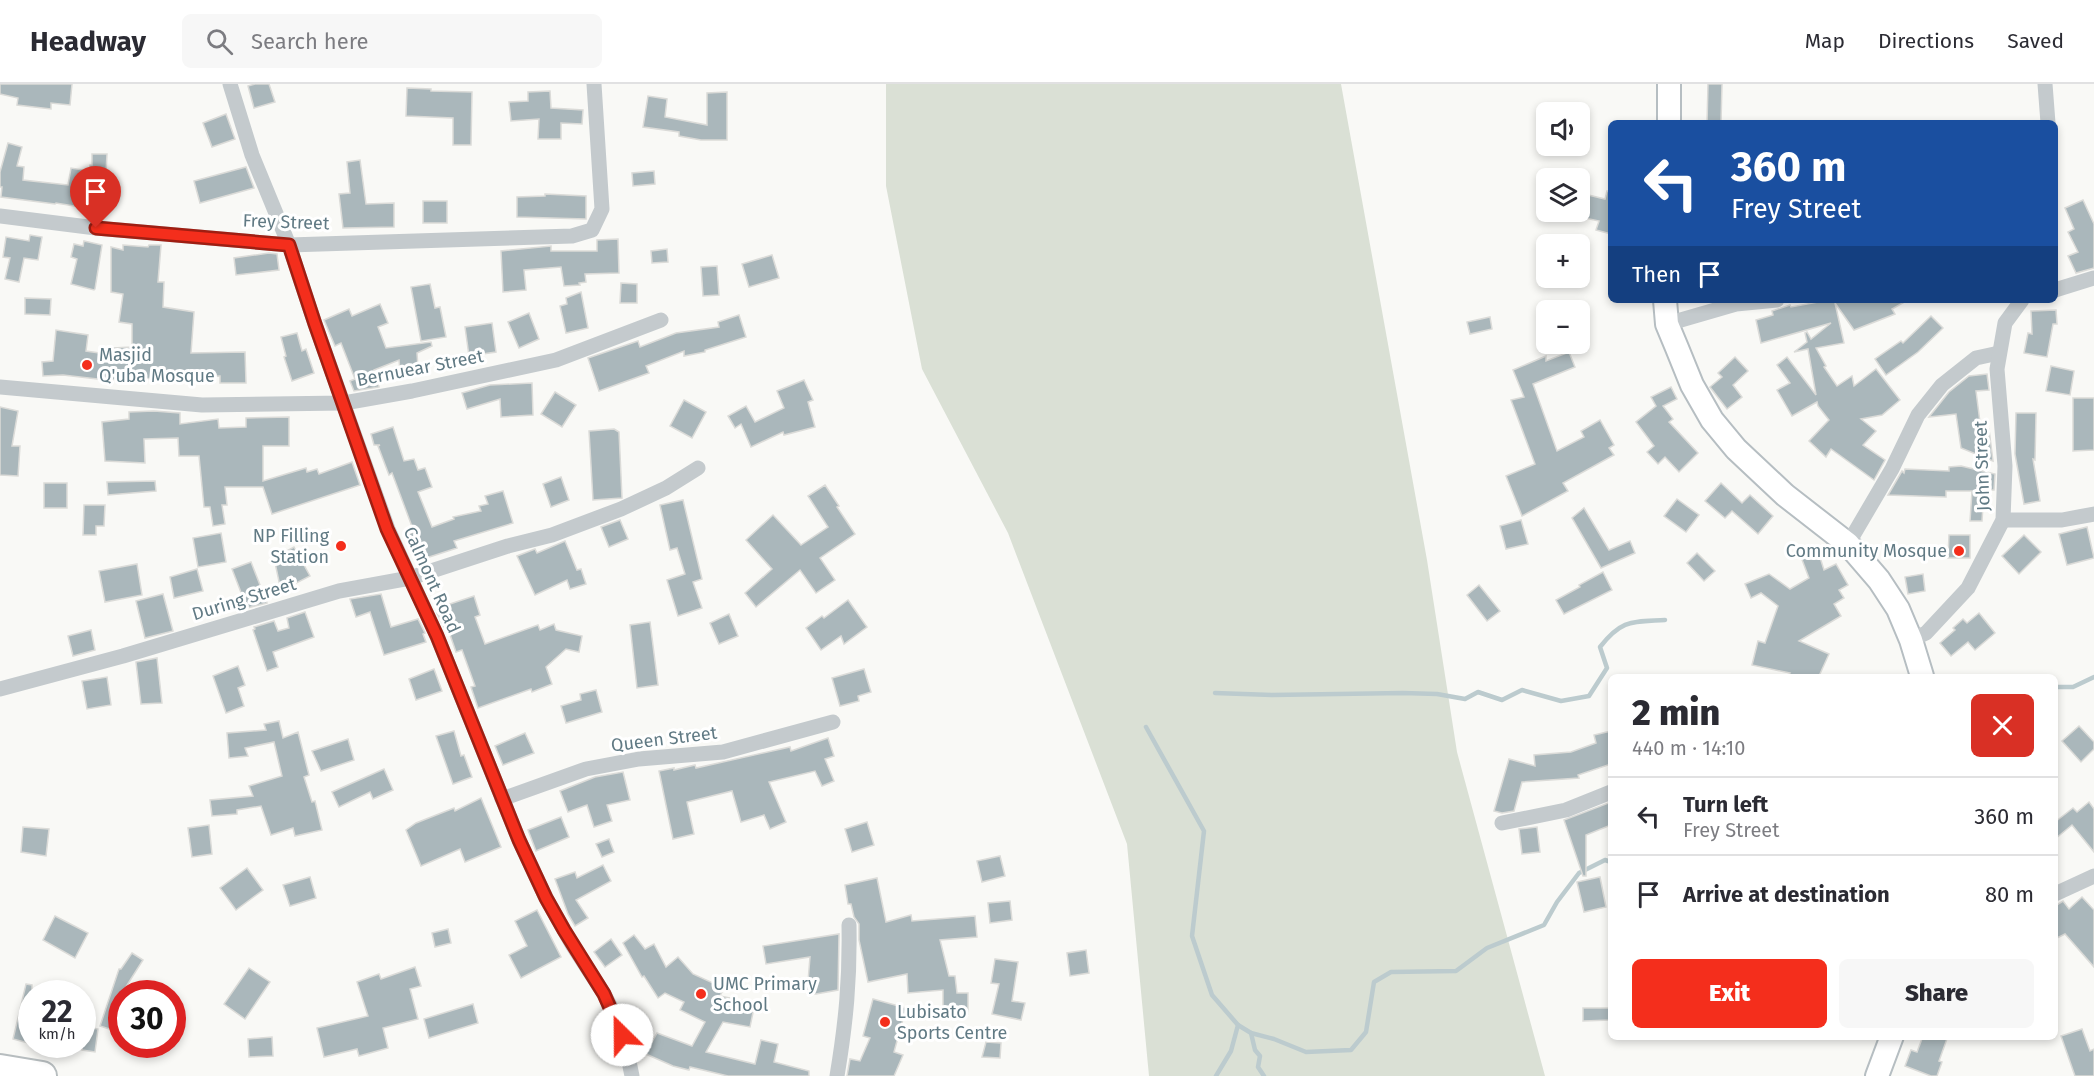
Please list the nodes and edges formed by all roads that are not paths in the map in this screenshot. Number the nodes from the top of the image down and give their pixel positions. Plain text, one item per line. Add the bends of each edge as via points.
1 (230, 84) edge
2 (594, 84) edge
3 (1669, 84) edge
4 (2045, 84) edge
5 (1669, 120) edge
6 (2048, 120) edge
7 (0, 216) edge
8 (289, 245) junction
9 (2094, 278) edge
10 (2058, 289) edge
11 (1665, 303) edge
12 (1746, 303) edge
13 (2020, 303) edge
14 (661, 320) dead end
15 (1667, 324) junction
16 (1999, 353) junction
17 (0, 387) edge
18 (344, 403) junction
19 (698, 468) dead end
20 (2094, 514) edge
21 (2003, 520) junction
22 (1848, 544) junction
23 (410, 579) junction
24 (1911, 640) junction
25 (1922, 674) edge
26 (0, 689) edge
27 (833, 722) dead end
28 (1608, 793) edge
29 (502, 799) junction
30 (1502, 823) dead end
31 (2094, 876) edge
32 (2058, 893) edge
33 (849, 925) dead end
34 (1890, 1040) edge
35 (0, 1069) edge
36 (42, 1076) edge
37 (632, 1076) edge
38 (837, 1076) edge
39 (1877, 1076) edge

1 - 8 street, Calmont Road via 252,155
2 - 8 street, Frey Street via 602,209 592,230 572,236
3 - 5 street
4 - 6 street
7 - 8 street, Frey Street
8 - 18 street, Calmont Road
9 - 10 street
11 - 15 street
12 - 15 street
13 - 16 street, John Street via 2005,323
14 - 18 street, Bernuear Street via 556,360
15 - 22 street via 1692,385 1713,420 1785,495
16 - 21 street, John Street via 2005,466
16 - 22 street via 1976,358 1942,386 1918,415
17 - 18 street, Bernuear Street via 202,405
18 - 23 street, Calmont Road via 387,529
19 - 23 street, During Street via 666,488 611,513
20 - 21 street via 2062,520
21 - 24 street, John Street via 1968,588 1926,633
22 - 24 street via 1879,580 1898,609
23 - 26 street, During Street via 339,591
23 - 29 street, Calmont Road
24 - 25 street
27 - 29 street, Queen Street via 723,753 639,759 586,770
28 - 30 street via 1566,810
29 - 37 street, Calmont Road via 546,898 619,1023
31 - 32 street
33 - 38 street via 848,1008
34 - 39 street
35 - 36 highway

